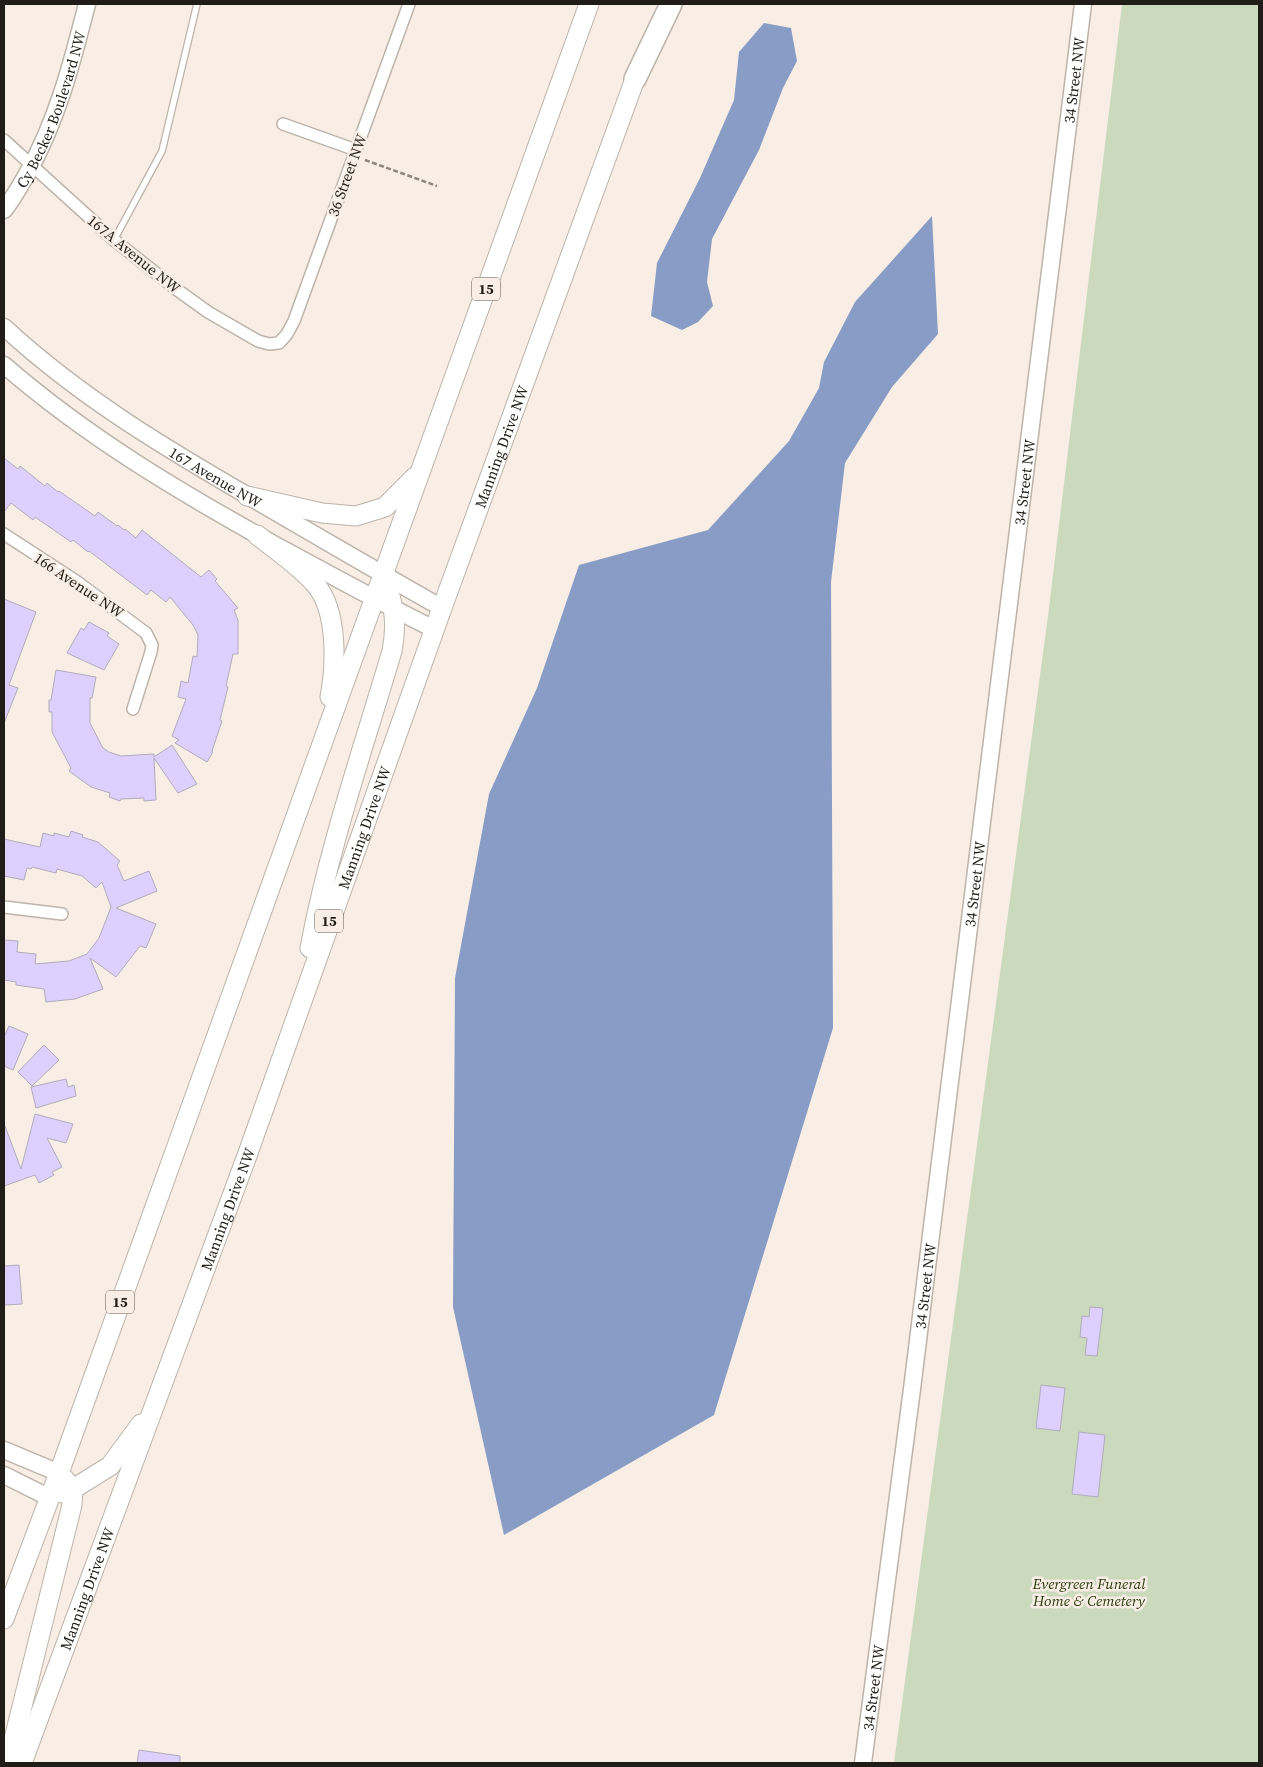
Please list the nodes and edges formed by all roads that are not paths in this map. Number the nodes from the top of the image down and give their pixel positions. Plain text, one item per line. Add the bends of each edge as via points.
1 (87, 4) edge
2 (197, 4) edge
3 (410, 4) edge
4 (589, 4) edge
5 (662, 4) edge
6 (671, 4) edge
7 (1083, 4) edge
8 (635, 79) junction
9 (283, 124) dead end
10 (4, 140) edge
11 (355, 153) junction
12 (32, 165) junction
13 (4, 210) edge
14 (114, 240) junction
15 (4, 327) edge
16 (279, 343) joint
17 (4, 365) edge
18 (420, 473) junction
19 (247, 496) junction
20 (4, 534) edge
21 (257, 535) junction
22 (384, 575) junction
23 (374, 599) junction
24 (442, 608) junction
25 (394, 610) junction
26 (434, 629) junction
27 (133, 709) dead end
28 (320, 748) junction
29 (4, 907) edge
30 (62, 914) dead end
31 (300, 1005) junction
32 (153, 1409) junction
33 (4, 1450) edge
34 (59, 1473) junction
35 (4, 1475) edge
36 (74, 1489) junction
37 (48, 1497) junction
38 (4, 1619) edge
39 (8, 1763) edge
40 (22, 1763) edge
41 (863, 1763) edge

1 - 12 street, Cy Becker Boulevard NW via 58,106
2 - 14 lane via 162,151
3 - 11 street, 36 Street NW
4 - 18 main road, 15
5 - 8 highway, Manning Drive NW / 15
6 - 8 highway
7 - 41 street, 34 Street NW
8 - 24 main road, Manning Drive NW / 15
9 - 11 street
10 - 12 street, 167A Avenue NW
11 - 16 street, 36 Street NW via 294,321
12 - 13 street, Cy Becker Boulevard NW
12 - 14 street, 167A Avenue NW
14 - 16 street, 167A Avenue NW via 208,312 258,341
15 - 19 street, 167 Avenue NW via 123,421
17 - 21 street, 167 Avenue NW via 112,448
18 - 19 main road via 384,507 356,516 322,513
18 - 22 main road, 15
19 - 22 street, 167 Avenue NW
20 - 27 street, 166 Avenue NW via 139,626 150,639 149,663
21 - 23 street, 167 Avenue NW
21 - 28 main road via 305,574 324,597 332,633 333,677
22 - 23 main road
22 - 24 street, 167 Avenue NW
22 - 25 main road
23 - 25 street, 167 Avenue NW
23 - 28 main road
24 - 26 main road, Manning Drive NW / 15
25 - 26 street, 167 Avenue NW
25 - 31 main road via 392,651 325,879
26 - 31 main road, Manning Drive NW / 15
28 - 34 main road, 15
29 - 30 street
31 - 32 main road, Manning Drive NW / 15
32 - 36 main road via 110,1466
32 - 40 main road, Manning Drive NW / 15
33 - 34 street
34 - 36 main road
34 - 37 main road
35 - 37 street
36 - 37 main road
36 - 39 main road
37 - 38 main road

